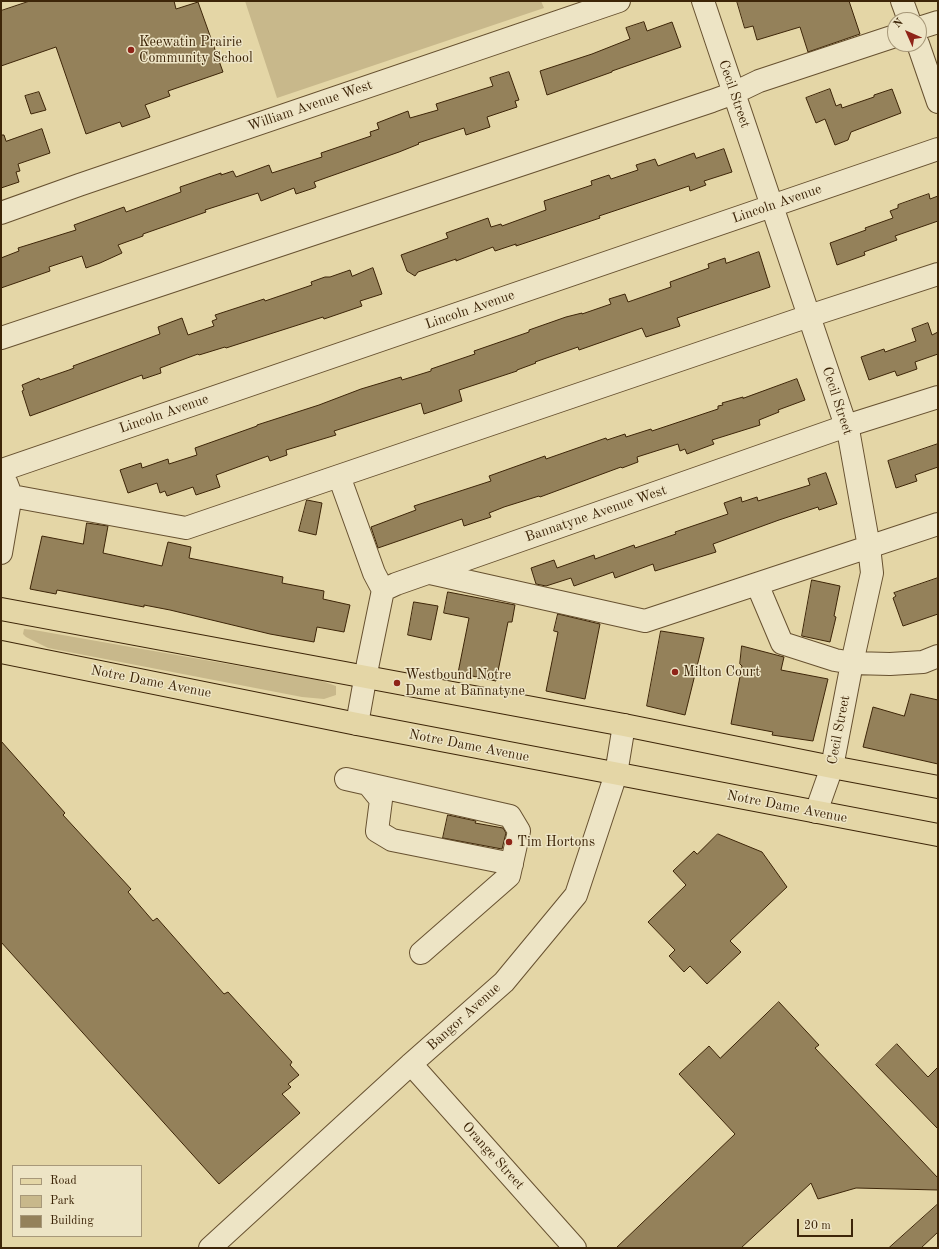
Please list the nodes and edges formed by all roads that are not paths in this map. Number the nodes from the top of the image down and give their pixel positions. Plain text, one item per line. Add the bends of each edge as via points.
1 (619, 1) edge
2 (703, 1) edge
3 (902, 1) edge
4 (906, 12) edge
5 (938, 22) edge
6 (927, 25) edge
7 (887, 39) edge
8 (921, 52) edge
9 (734, 93) junction
10 (938, 102) edge
11 (938, 149) edge
12 (772, 206) junction
13 (1, 213) edge
14 (938, 274) edge
15 (809, 316) junction
16 (1, 338) edge
17 (938, 397) edge
18 (846, 426) junction
19 (2, 468) edge
20 (339, 476) junction
21 (6, 495) edge
22 (938, 524) edge
23 (869, 547) junction
24 (1, 553) edge
25 (430, 573) junction
26 (757, 584) junction
27 (383, 590) junction
28 (1, 609) edge
29 (1, 652) edge
30 (938, 656) edge
31 (852, 663) junction
32 (890, 664) junction
33 (938, 674) edge
34 (365, 676) junction
35 (357, 724) junction
36 (624, 724) junction
37 (832, 767) junction
38 (616, 774) junction
39 (346, 779) dead end
40 (368, 784) junction
41 (938, 787) edge
42 (816, 812) junction
43 (938, 835) edge
44 (512, 864) junction
45 (421, 953) dead end
46 (411, 1064) junction
47 (210, 1248) edge
48 (575, 1248) edge

1 - 13 street, William Avenue West
2 - 9 street, Cecil Street
3 - 4 street
5 - 6 street
7 - 9 street via 759,81
8 - 10 street
9 - 12 street, Cecil Street
9 - 16 street
11 - 12 street, Lincoln Avenue
12 - 15 street, Cecil Street
12 - 19 street, Lincoln Avenue
14 - 15 street
15 - 18 street, Cecil Street
15 - 20 street
17 - 18 street, Bannatyne Avenue West
18 - 23 street, Cecil Street
18 - 25 street, Bannatyne Avenue West
19 - 21 street
20 - 21 street via 186,528
20 - 27 street via 374,573
21 - 24 street
22 - 23 street
23 - 26 street
23 - 31 street, Cecil Street via 872,573
25 - 26 street via 645,621
25 - 27 street, Bannatyne Avenue West
26 - 31 street via 782,643
27 - 34 street
28 - 34 main road
29 - 35 main road, Notre Dame Avenue
30 - 32 street via 923,662
31 - 32 street
31 - 37 street, Cecil Street
32 - 33 street
34 - 35 street
34 - 36 main road
35 - 38 main road, Notre Dame Avenue
36 - 37 main road
36 - 38 street, Bangor Avenue
37 - 41 main road
37 - 42 street, Cecil Street
38 - 42 main road, Notre Dame Avenue
38 - 46 street, Bangor Avenue via 576,895 504,982
39 - 40 street
40 - 44 street via 382,800 377,831 392,840
40 - 44 street via 510,816 520,831
42 - 43 main road, Notre Dame Avenue
44 - 45 street via 509,876
46 - 47 street, Bangor Avenue
46 - 48 street, Orange Street

